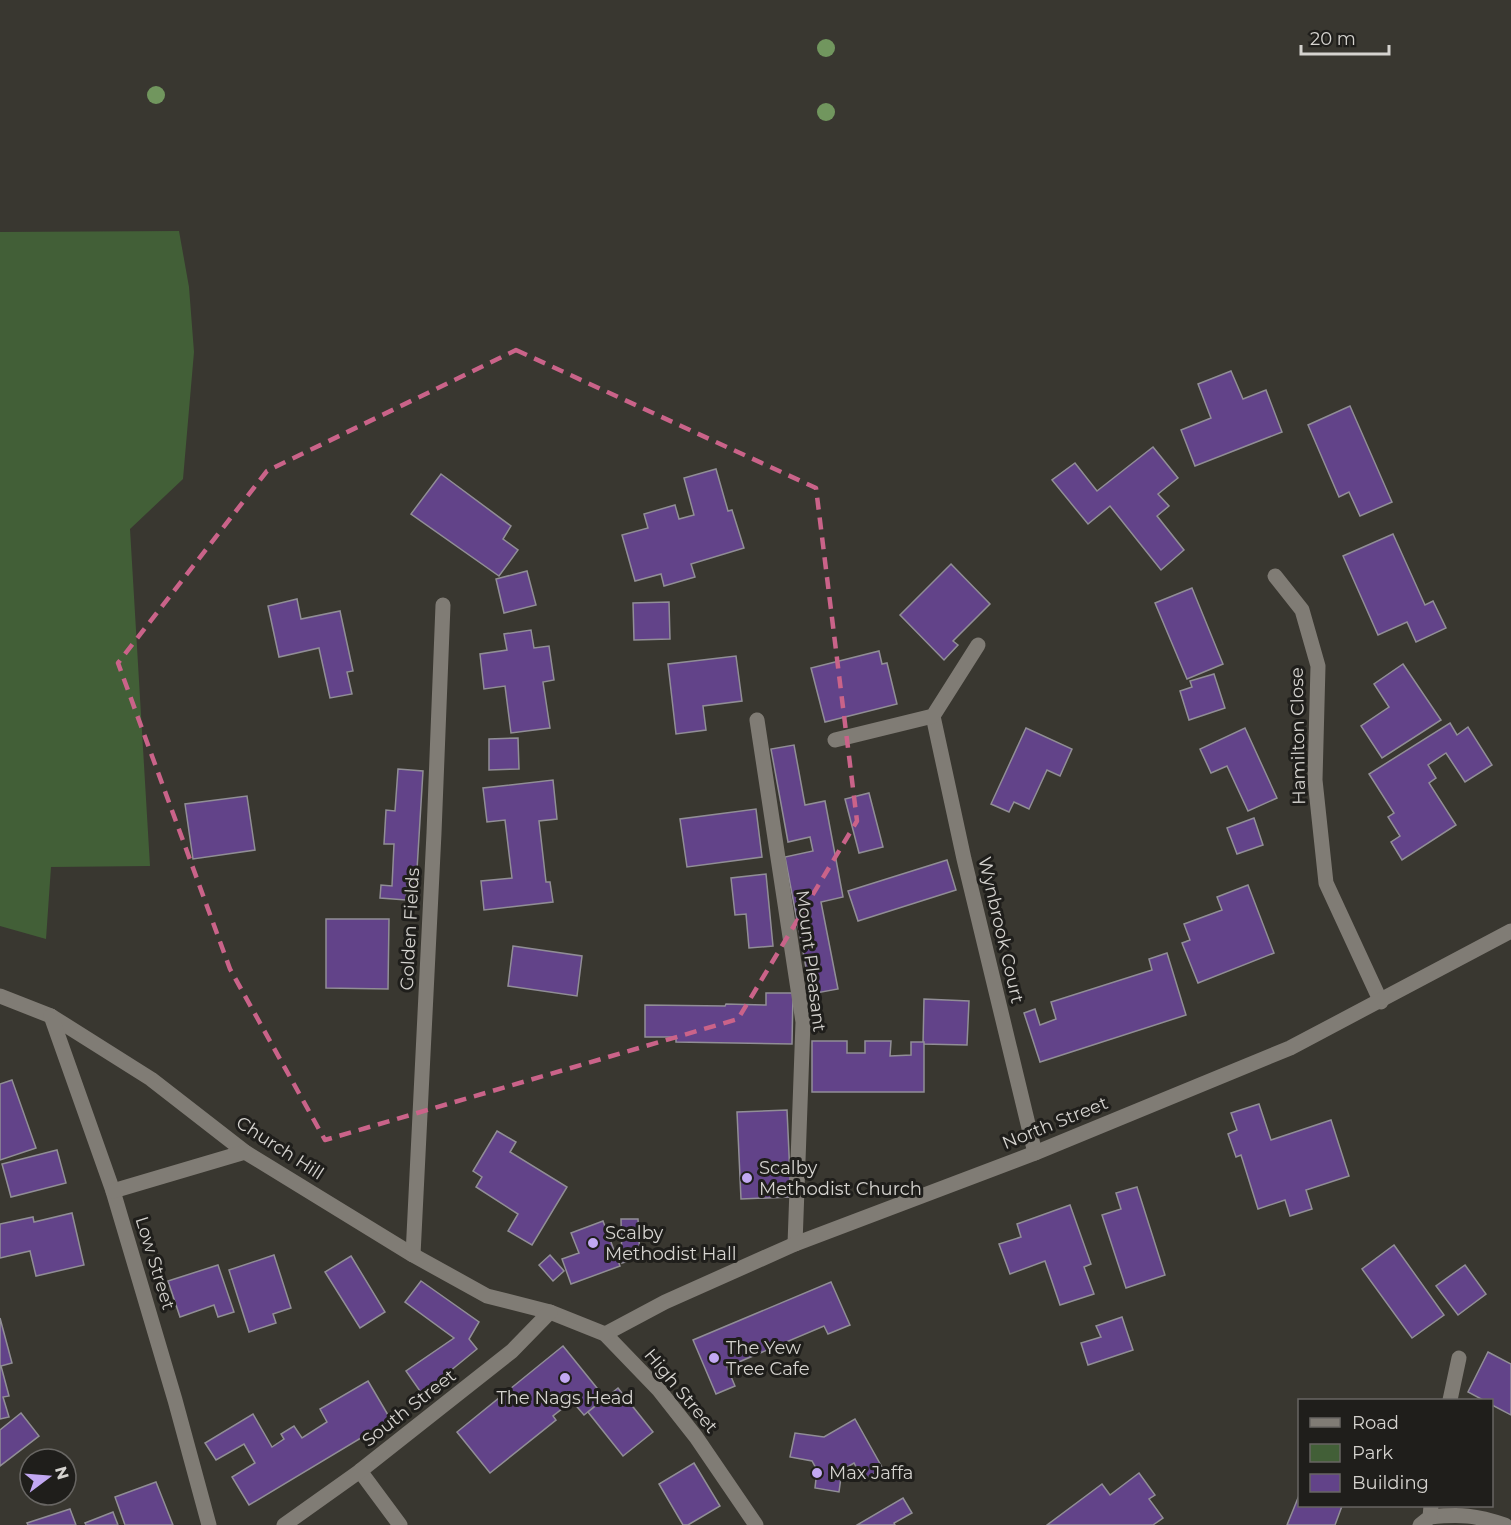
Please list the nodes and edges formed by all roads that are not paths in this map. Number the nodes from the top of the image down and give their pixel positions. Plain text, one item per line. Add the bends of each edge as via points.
1 (1275, 576) dead end
2 (443, 605) dead end
3 (978, 645) dead end
4 (933, 716) junction
5 (757, 720) dead end
6 (835, 740) dead end
7 (1511, 931) edge
8 (0, 996) edge
9 (1381, 1002) junction
10 (51, 1016) junction
11 (245, 1152) junction
12 (1035, 1153) junction
13 (113, 1191) junction
14 (795, 1244) junction
15 (413, 1255) junction
16 (550, 1312) junction
17 (605, 1334) junction
18 (1459, 1358) dead end
19 (1450, 1399) edge
20 (360, 1471) junction
21 (1427, 1516) edge
22 (209, 1525) edge
23 (285, 1525) edge
24 (400, 1525) edge
25 (756, 1525) edge
26 (1505, 1525) edge

1 - 9 street, Hamilton Close via 1302,610 1318,666 1316,780 1326,883
2 - 15 street, Golden Fields
3 - 4 street
4 - 6 street
4 - 12 street, Wynbrook Court
5 - 14 street, Mount Pleasant via 803,1022
7 - 9 street, North Street
8 - 10 street, Church Hill
9 - 12 street, North Street via 1290,1048
10 - 11 street, Church Hill via 152,1079
10 - 13 street, Low Street
11 - 13 street
11 - 15 street, Church Hill
12 - 14 street, North Street
13 - 22 street, Low Street
14 - 17 street, North Street via 665,1302
15 - 16 street, Church Hill via 487,1296
16 - 17 street, High Street
16 - 20 street, South Street via 512,1351
17 - 25 street, High Street via 659,1390
18 - 19 street
20 - 23 street, South Street
20 - 24 street
21 - 26 street via 1461,1514

